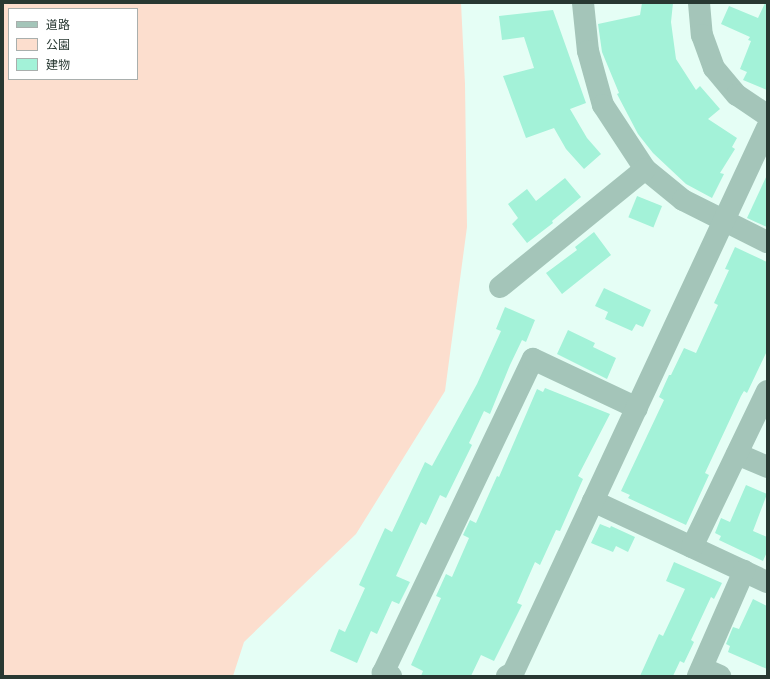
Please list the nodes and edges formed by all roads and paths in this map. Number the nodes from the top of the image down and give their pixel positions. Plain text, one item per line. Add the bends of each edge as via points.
1 (583, 3) edge
2 (699, 3) edge
3 (767, 114) edge
4 (767, 128) edge
5 (644, 169) junction
6 (724, 221) junction
7 (767, 242) edge
8 (500, 287) dead end
9 (767, 391) edge
10 (637, 408) junction
11 (737, 454) junction
12 (767, 467) edge
13 (593, 500) junction
14 (692, 547) junction
15 (744, 571) junction
16 (767, 582) edge
17 (706, 673) edge
18 (391, 676) edge
19 (508, 676) edge

1 - 5 street via 588,51 603,105
2 - 3 street via 702,35 714,68 737,94
4 - 6 street
5 - 6 street via 682,200
5 - 8 street
6 - 7 street
6 - 10 street
9 - 11 street
10 - 13 street
10 - 18 street via 533,359 383,672
11 - 12 street
11 - 14 street
13 - 14 street
13 - 19 street via 513,673
14 - 15 street
15 - 16 street
15 - 17 street

